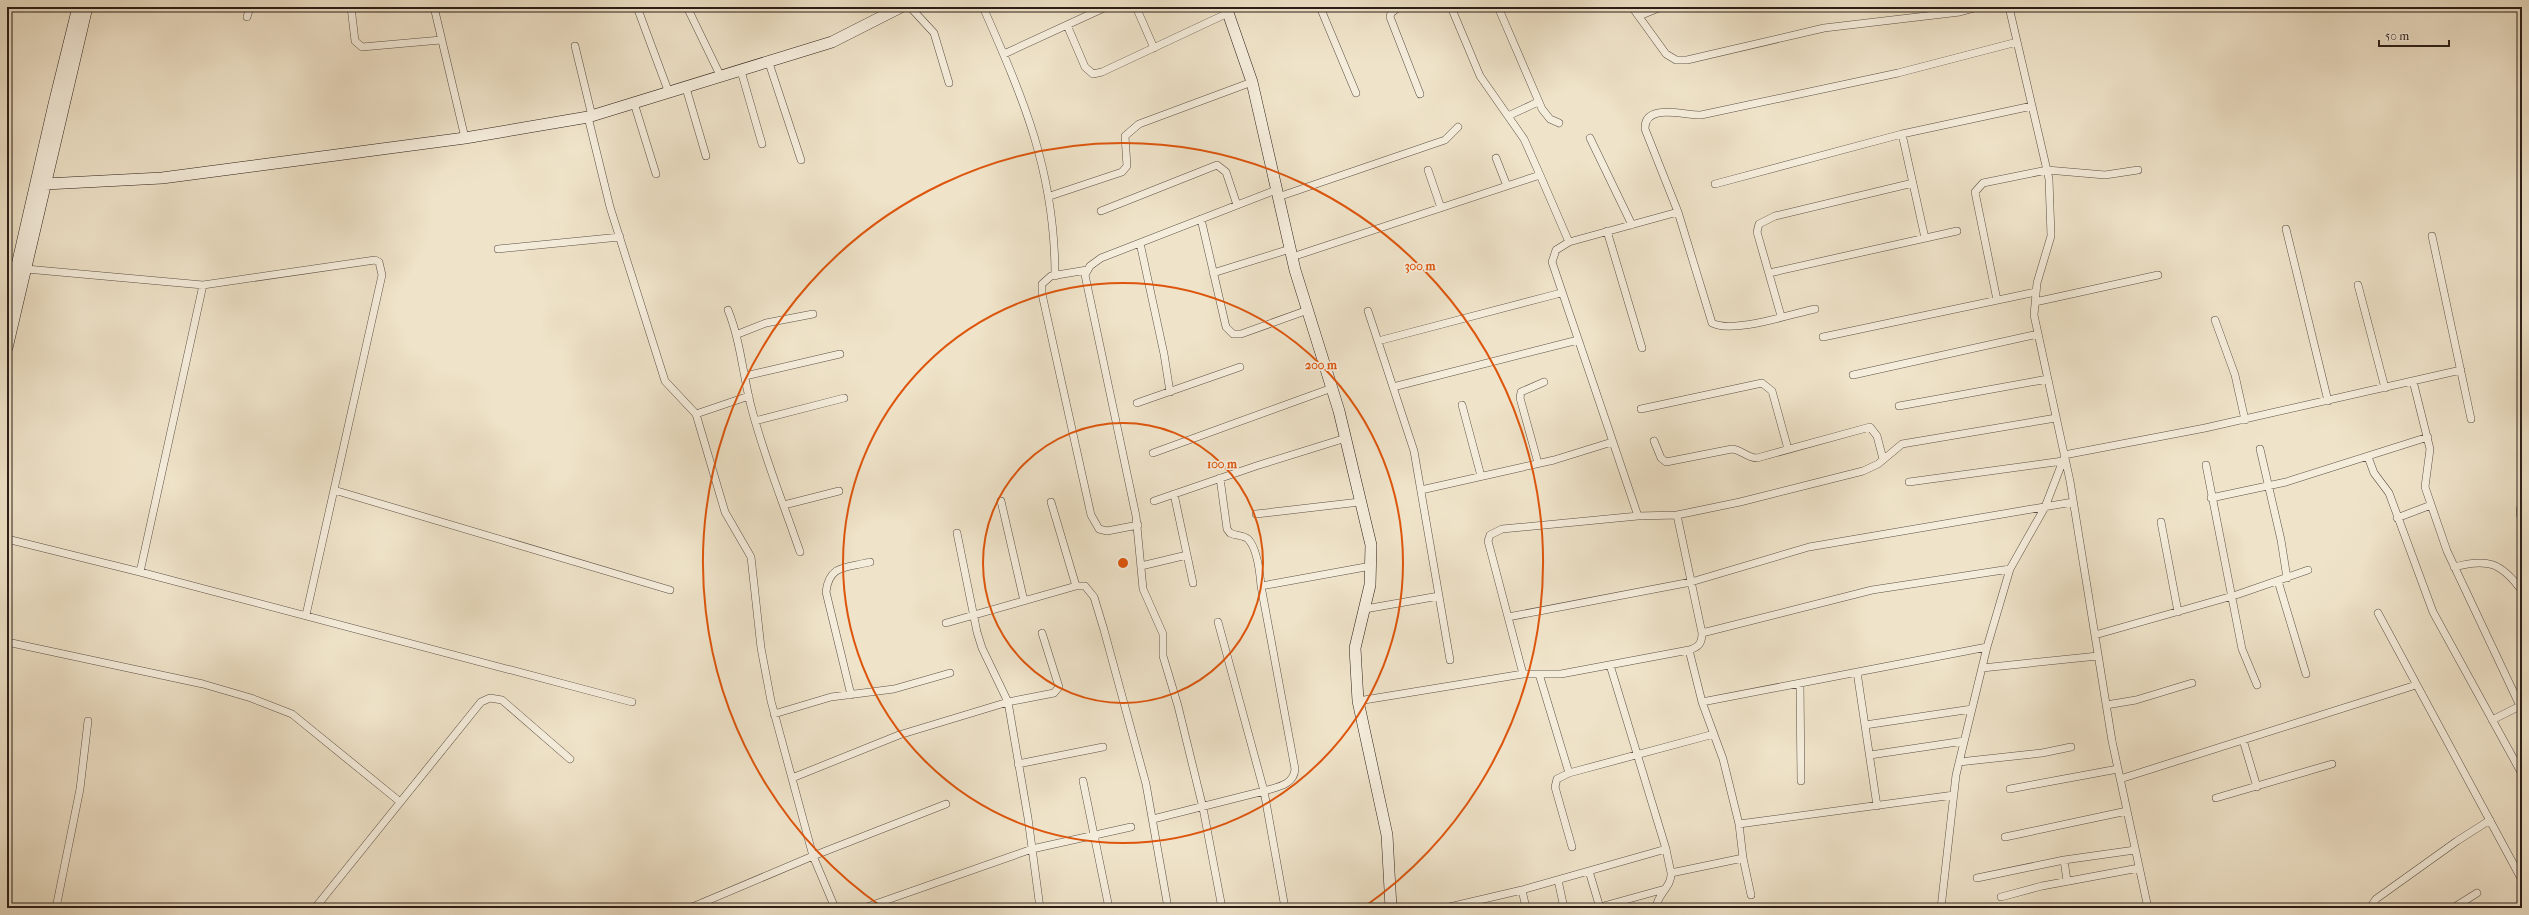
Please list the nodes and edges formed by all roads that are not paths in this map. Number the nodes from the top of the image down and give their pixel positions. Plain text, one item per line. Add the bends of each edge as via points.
1 (78, 7) edge
2 (87, 7) edge
3 (250, 7) edge
4 (351, 7) edge
5 (434, 7) edge
6 (637, 7) edge
7 (687, 7) edge
8 (902, 7) edge
9 (910, 7) edge
10 (983, 7) edge
11 (1106, 7) edge
12 (1136, 7) edge
13 (1320, 7) edge
14 (1400, 7) edge
15 (1451, 7) edge
16 (1498, 7) edge
17 (1632, 7) edge
18 (1661, 7) edge
19 (1978, 7) edge
20 (2009, 7) edge
21 (1227, 10) edge
22 (886, 11) edge
23 (1639, 16) junction
24 (247, 17) dead end
25 (1067, 25) junction
26 (441, 40) junction
27 (2017, 42) junction
28 (575, 46) dead end
29 (1154, 48) junction
30 (1004, 54) junction
31 (769, 63) junction
32 (741, 71) junction
33 (721, 77) junction
34 (1252, 82) junction
35 (949, 83) dead end
36 (686, 88) junction
37 (668, 93) junction
38 (1356, 93) dead end
39 (1420, 94) dead end
40 (1538, 102) junction
41 (634, 103) junction
42 (2032, 106) junction
43 (1508, 116) junction
44 (590, 117) junction
45 (1559, 123) dead end
46 (1458, 127) dead end
47 (1902, 134) junction
48 (465, 138) junction
49 (1590, 138) dead end
50 (762, 144) dead end
51 (706, 156) dead end
52 (1496, 158) dead end
53 (801, 160) dead end
54 (1428, 170) dead end
55 (2047, 170) junction
56 (2138, 170) dead end
57 (656, 174) dead end
58 (1540, 175) junction
59 (1913, 183) junction
60 (46, 184) junction
61 (1715, 184) dead end
62 (1507, 186) junction
63 (1277, 194) junction
64 (1050, 196) junction
65 (1237, 205) junction
66 (1441, 208) junction
67 (1100, 211) dead end
68 (1678, 212) junction
69 (1201, 219) junction
70 (1632, 225) junction
71 (2286, 229) dead end
72 (1607, 231) junction
73 (1957, 231) dead end
74 (2432, 236) dead end
75 (620, 237) junction
76 (1925, 238) junction
77 (1569, 242) junction
78 (1140, 243) junction
79 (498, 249) dead end
80 (1291, 253) junction
81 (26, 269) junction
82 (1087, 270) junction
83 (1213, 273) junction
84 (1769, 273) junction
85 (2158, 275) dead end
86 (1055, 276) junction
87 (203, 285) junction
88 (2358, 285) dead end
89 (2036, 292) junction
90 (1561, 293) junction
91 (1997, 300) junction
92 (2035, 302) junction
93 (7, 309) edge
94 (1815, 309) dead end
95 (728, 310) dead end
96 (1308, 310) junction
97 (1368, 311) dead end
98 (813, 314) dead end
99 (1781, 316) junction
100 (2215, 320) dead end
101 (738, 334) junction
102 (2038, 334) junction
103 (1823, 337) dead end
104 (1578, 340) junction
105 (1378, 341) junction
106 (7, 348) edge
107 (1642, 348) dead end
108 (840, 354) dead end
109 (1240, 367) dead end
110 (2461, 370) junction
111 (745, 376) junction
112 (1853, 376) dead end
113 (2048, 379) junction
114 (2413, 381) junction
115 (1544, 382) dead end
116 (1393, 387) junction
117 (1332, 388) junction
118 (2385, 388) junction
119 (1170, 392) junction
120 (749, 396) junction
121 (844, 398) dead end
122 (2328, 401) junction
123 (1137, 403) dead end
124 (1462, 405) dead end
125 (1899, 406) dead end
126 (1640, 409) dead end
127 (696, 414) junction
128 (2056, 418) junction
129 (2471, 419) dead end
130 (2245, 420) junction
131 (755, 421) junction
132 (2428, 437) junction
133 (1346, 438) junction
134 (1654, 441) dead end
135 (1612, 442) junction
136 (2260, 449) dead end
137 (1788, 450) junction
138 (1153, 453) dead end
139 (2368, 456) junction
140 (2064, 458) junction
141 (1883, 459) junction
142 (1538, 463) junction
143 (2206, 465) dead end
144 (1481, 476) junction
145 (1220, 478) junction
146 (1909, 482) dead end
147 (2268, 486) junction
148 (334, 490) junction
149 (1421, 490) junction
150 (838, 491) dead end
151 (1174, 494) junction
152 (2522, 496) edge
153 (2211, 498) junction
154 (1001, 501) dead end
155 (1154, 501) dead end
156 (1051, 502) dead end
157 (1360, 502) junction
158 (2073, 502) junction
159 (784, 505) junction
160 (2431, 505) junction
161 (2045, 507) junction
162 (1256, 514) dead end
163 (1677, 515) junction
164 (1638, 516) junction
165 (2397, 518) junction
166 (2161, 522) dead end
167 (2522, 522) edge
168 (1138, 525) junction
169 (957, 533) dead end
170 (7, 539) edge
171 (800, 552) dead end
172 (1187, 555) junction
173 (870, 562) dead end
174 (1142, 566) junction
175 (1371, 566) junction
176 (2454, 567) junction
177 (2010, 569) junction
178 (2308, 570) dead end
179 (140, 572) junction
180 (2287, 578) junction
181 (2278, 580) junction
182 (1691, 582) junction
183 (1193, 583) dead end
184 (1076, 586) junction
185 (1261, 586) junction
186 (670, 590) dead end
187 (2522, 591) edge
188 (1439, 596) junction
189 (2230, 597) junction
190 (1024, 601) junction
191 (1365, 609) junction
192 (2178, 612) junction
193 (2378, 613) dead end
194 (974, 615) junction
195 (306, 616) junction
196 (1508, 617) junction
197 (1218, 622) dead end
198 (946, 623) dead end
199 (1042, 633) dead end
200 (1702, 633) junction
201 (2095, 635) junction
202 (7, 642) edge
203 (1987, 647) junction
204 (1689, 650) junction
205 (2098, 656) junction
206 (1450, 660) dead end
207 (1610, 665) junction
208 (1982, 668) junction
209 (1858, 672) junction
210 (950, 673) dead end
211 (1523, 674) junction
212 (1539, 674) junction
213 (2306, 674) dead end
214 (1800, 683) junction
215 (2192, 683) dead end
216 (2257, 685) dead end
217 (2416, 685) junction
218 (851, 695) junction
219 (1358, 701) junction
220 (632, 702) dead end
221 (1008, 702) junction
222 (1702, 702) junction
223 (2106, 705) junction
224 (2521, 708) edge
225 (1972, 709) junction
226 (774, 714) junction
227 (2492, 720) junction
228 (88, 721) dead end
229 (1866, 725) junction
230 (1714, 734) junction
231 (2243, 740) junction
232 (1964, 741) junction
233 (1103, 747) dead end
234 (2071, 747) dead end
235 (1638, 753) junction
236 (1870, 755) junction
237 (570, 759) dead end
238 (1959, 762) junction
239 (1018, 764) junction
240 (2332, 764) dead end
241 (2118, 769) junction
242 (1569, 773) junction
243 (2522, 774) edge
244 (792, 778) junction
245 (2120, 779) junction
246 (1082, 781) dead end
247 (1802, 781) dead end
248 (2257, 787) junction
249 (2010, 789) dead end
250 (1264, 791) junction
251 (1954, 795) junction
252 (2216, 798) dead end
253 (399, 801) junction
254 (946, 804) dead end
255 (1877, 806) junction
256 (1203, 808) junction
257 (2127, 812) junction
258 (1153, 819) junction
259 (2490, 820) junction
260 (1738, 824) junction
261 (1131, 827) dead end
262 (1095, 835) junction
263 (2005, 837) dead end
264 (1572, 847) dead end
265 (1032, 849) junction
266 (1666, 849) junction
267 (2135, 850) junction
268 (813, 856) junction
269 (1743, 858) junction
270 (2064, 860) junction
271 (2139, 868) junction
272 (1589, 871) junction
273 (1671, 873) junction
274 (1977, 878) dead end
275 (1558, 880) junction
276 (2067, 880) junction
277 (2522, 880) edge
278 (1665, 889) junction
279 (1522, 890) junction
280 (2477, 893) dead end
281 (1751, 895) dead end
282 (2001, 897) dead end
283 (56, 908) edge
284 (315, 908) edge
285 (690, 908) edge
286 (835, 908) edge
287 (864, 908) edge
288 (1040, 908) edge
289 (1108, 908) edge
290 (1168, 908) edge
291 (1222, 908) edge
292 (1285, 908) edge
293 (1391, 908) edge
294 (1445, 908) edge
295 (1526, 908) edge
296 (1564, 908) edge
297 (1600, 908) edge
298 (1656, 908) edge
299 (1941, 908) edge
300 (2148, 908) edge
301 (2370, 908) edge
302 (2453, 908) edge

1 - 93 street
2 - 60 street
3 - 24 street
4 - 26 street via 355,41 362,47
5 - 26 street
6 - 37 street
7 - 33 street
8 - 22 street
9 - 35 street via 934,33
10 - 30 street
11 - 25 street
12 - 29 street
13 - 38 street
14 - 39 street via 1391,12 1390,17
15 - 43 street via 1480,76
16 - 40 street
17 - 23 street
18 - 23 street
19 - 23 street via 1960,12 1824,28 1687,60 1676,60 1666,54
20 - 27 street
21 - 29 street
21 - 34 street
22 - 31 street via 832,42
25 - 29 street via 1085,67 1093,74
25 - 30 street
26 - 48 street
27 - 42 street
27 - 68 street via 1898,73 1701,115 1669,112 1652,114 1646,121 1645,129
28 - 44 street
30 - 64 street via 1038,145
31 - 32 street
31 - 53 street
32 - 33 street
32 - 50 street
33 - 36 street
34 - 63 street
34 - 64 street via 1139,124 1125,136 1127,166 1122,172
36 - 37 street
36 - 51 street
37 - 41 street
40 - 43 street
40 - 45 street via 1550,119
41 - 44 street
41 - 57 street
42 - 47 street
42 - 55 street
43 - 58 street via 1524,139
44 - 48 street
44 - 75 street
46 - 63 street via 1445,140
47 - 59 street
47 - 61 street
48 - 60 street via 162,178
49 - 70 street
52 - 62 street
54 - 66 street
55 - 56 street via 2105,175
55 - 89 street via 2052,236
55 - 91 street via 1983,183 1975,192
58 - 62 street
58 - 77 street
59 - 76 street
59 - 84 street via 1764,220 1758,224 1757,232
60 - 81 street
62 - 66 street
63 - 65 street
63 - 80 street
64 - 86 street via 1055,243
65 - 67 street via 1226,172 1217,165
65 - 69 street
66 - 80 street
68 - 70 street
68 - 99 street via 1708,317 1712,323 1719,327 1735,326
69 - 78 street
69 - 83 street
70 - 72 street
71 - 122 street
72 - 77 street
72 - 107 street
73 - 76 street
74 - 110 street
75 - 79 street
75 - 127 street via 665,381
76 - 84 street
77 - 90 street via 1553,254 1552,262
78 - 82 street via 1101,258
78 - 119 street
80 - 83 street
80 - 96 street
81 - 87 street
81 - 106 street
82 - 86 street
82 - 168 street via 1085,275
83 - 96 street via 1226,327 1233,334 1241,334
84 - 99 street
85 - 92 street
86 - 168 street via 1046,279 1042,284 1042,294 1091,515 1099,529 1107,531
87 - 148 street via 375,260 379,262 382,275
87 - 179 street
88 - 118 street
89 - 91 street
89 - 92 street
90 - 104 street
90 - 105 street
91 - 103 street
92 - 102 street via 2034,315
94 - 99 street
95 - 101 street
96 - 117 street
97 - 105 street
98 - 101 street via 766,323
100 - 130 street via 2235,375
101 - 111 street
102 - 112 street
102 - 113 street
104 - 116 street
104 - 135 street
105 - 116 street
108 - 111 street
109 - 119 street
110 - 114 street
110 - 129 street
111 - 120 street
113 - 125 street
113 - 128 street
114 - 118 street
114 - 132 street
115 - 142 street via 1521,392 1520,398
116 - 149 street via 1414,451
117 - 133 street
117 - 138 street
118 - 122 street
119 - 123 street
120 - 127 street
120 - 131 street
121 - 131 street
122 - 130 street
124 - 144 street
126 - 137 street via 1762,383 1772,391
127 - 226 street via 725,512 751,557 761,648
128 - 140 street
128 - 141 street via 1902,444
130 - 140 street
131 - 159 street
132 - 139 street
132 - 160 street via 2430,449 2425,487
133 - 145 street
133 - 157 street
134 - 137 street via 1660,458 1666,462 1732,449 1750,458
135 - 142 street
135 - 164 street
136 - 147 street
137 - 141 street via 1870,427 1877,436
139 - 147 street
139 - 165 street via 2374,473 2389,493
140 - 146 street
140 - 158 street
140 - 161 street
141 - 163 street via 1863,471
142 - 144 street
143 - 153 street
144 - 149 street
145 - 151 street
145 - 185 street via 1227,529 1230,533 1242,536 1250,542 1260,569
147 - 153 street
147 - 180 street via 2282,540
148 - 186 street
148 - 195 street
149 - 188 street
150 - 159 street
151 - 155 street
151 - 172 street
152 - 167 street
153 - 189 street
154 - 190 street
156 - 184 street
157 - 162 street
157 - 175 street via 1370,545
158 - 161 street
158 - 201 street
159 - 171 street
160 - 165 street
160 - 176 street
161 - 177 street
161 - 182 street via 1809,547
163 - 164 street
163 - 182 street
164 - 196 street via 1494,531 1488,541
165 - 227 street via 2433,612
166 - 192 street
168 - 174 street
169 - 194 street
170 - 179 street
172 - 174 street
172 - 183 street
173 - 218 street via 838,570 830,575 826,592
174 - 256 street via 1143,589 1164,634 1163,656
175 - 185 street
175 - 191 street
176 - 187 street via 2483,561 2494,565 2514,580
176 - 224 street
177 - 200 street via 1872,590
177 - 203 street
178 - 180 street
179 - 195 street
180 - 181 street
181 - 189 street
181 - 213 street
182 - 196 street
182 - 200 street
184 - 190 street
184 - 258 street via 1085,586 1094,597 1146,784
185 - 250 street via 1295,769 1295,776 1289,782
188 - 191 street
188 - 206 street
189 - 192 street
189 - 216 street via 2242,649
190 - 194 street
191 - 219 street via 1356,648
192 - 201 street
193 - 217 street
194 - 198 street
194 - 221 street via 982,648
195 - 220 street
196 - 211 street
197 - 250 street
199 - 221 street via 1059,687 1050,695
200 - 204 street via 1698,647
201 - 205 street
202 - 253 street via 203,684 251,698 292,714
203 - 208 street
203 - 209 street
204 - 207 street
204 - 222 street
205 - 208 street
205 - 223 street
207 - 212 street via 1561,674
207 - 235 street
208 - 225 street
209 - 214 street
209 - 229 street
210 - 218 street via 894,689
211 - 212 street
211 - 219 street
212 - 242 street
214 - 222 street
214 - 247 street
215 - 223 street via 2136,700
217 - 231 street
217 - 259 street
218 - 226 street via 831,697
219 - 293 street via 1387,836
221 - 239 street
221 - 244 street via 899,735
222 - 230 street
223 - 241 street
224 - 227 street
225 - 229 street
225 - 232 street
226 - 244 street
227 - 243 street
228 - 283 street via 80,789
229 - 236 street
230 - 235 street
230 - 260 street via 1730,784
231 - 245 street
231 - 248 street
232 - 236 street
232 - 238 street
233 - 239 street
234 - 238 street via 2042,753
235 - 242 street
235 - 266 street
236 - 255 street
237 - 253 street via 502,700 490,698 481,702
238 - 251 street
239 - 265 street
240 - 248 street
241 - 245 street
241 - 249 street
242 - 264 street via 1557,779 1555,787
244 - 268 street
245 - 257 street
246 - 262 street
248 - 252 street
250 - 256 street
250 - 292 street
251 - 255 street
251 - 299 street
253 - 284 street
254 - 268 street
255 - 260 street
256 - 258 street
256 - 291 street
257 - 263 street
257 - 267 street
258 - 290 street
259 - 277 street
259 - 301 street via 2376,899
260 - 269 street
261 - 262 street
262 - 265 street
262 - 289 street
265 - 287 street
265 - 288 street
266 - 272 street
266 - 273 street
267 - 270 street
267 - 271 street
268 - 285 street
268 - 286 street
269 - 273 street
269 - 281 street
270 - 274 street
270 - 276 street
271 - 276 street
271 - 300 street
272 - 275 street
272 - 297 street
273 - 278 street
275 - 279 street
275 - 296 street
276 - 282 street
278 - 297 street
278 - 298 street via 1656,900
279 - 294 street
279 - 295 street
280 - 302 street

